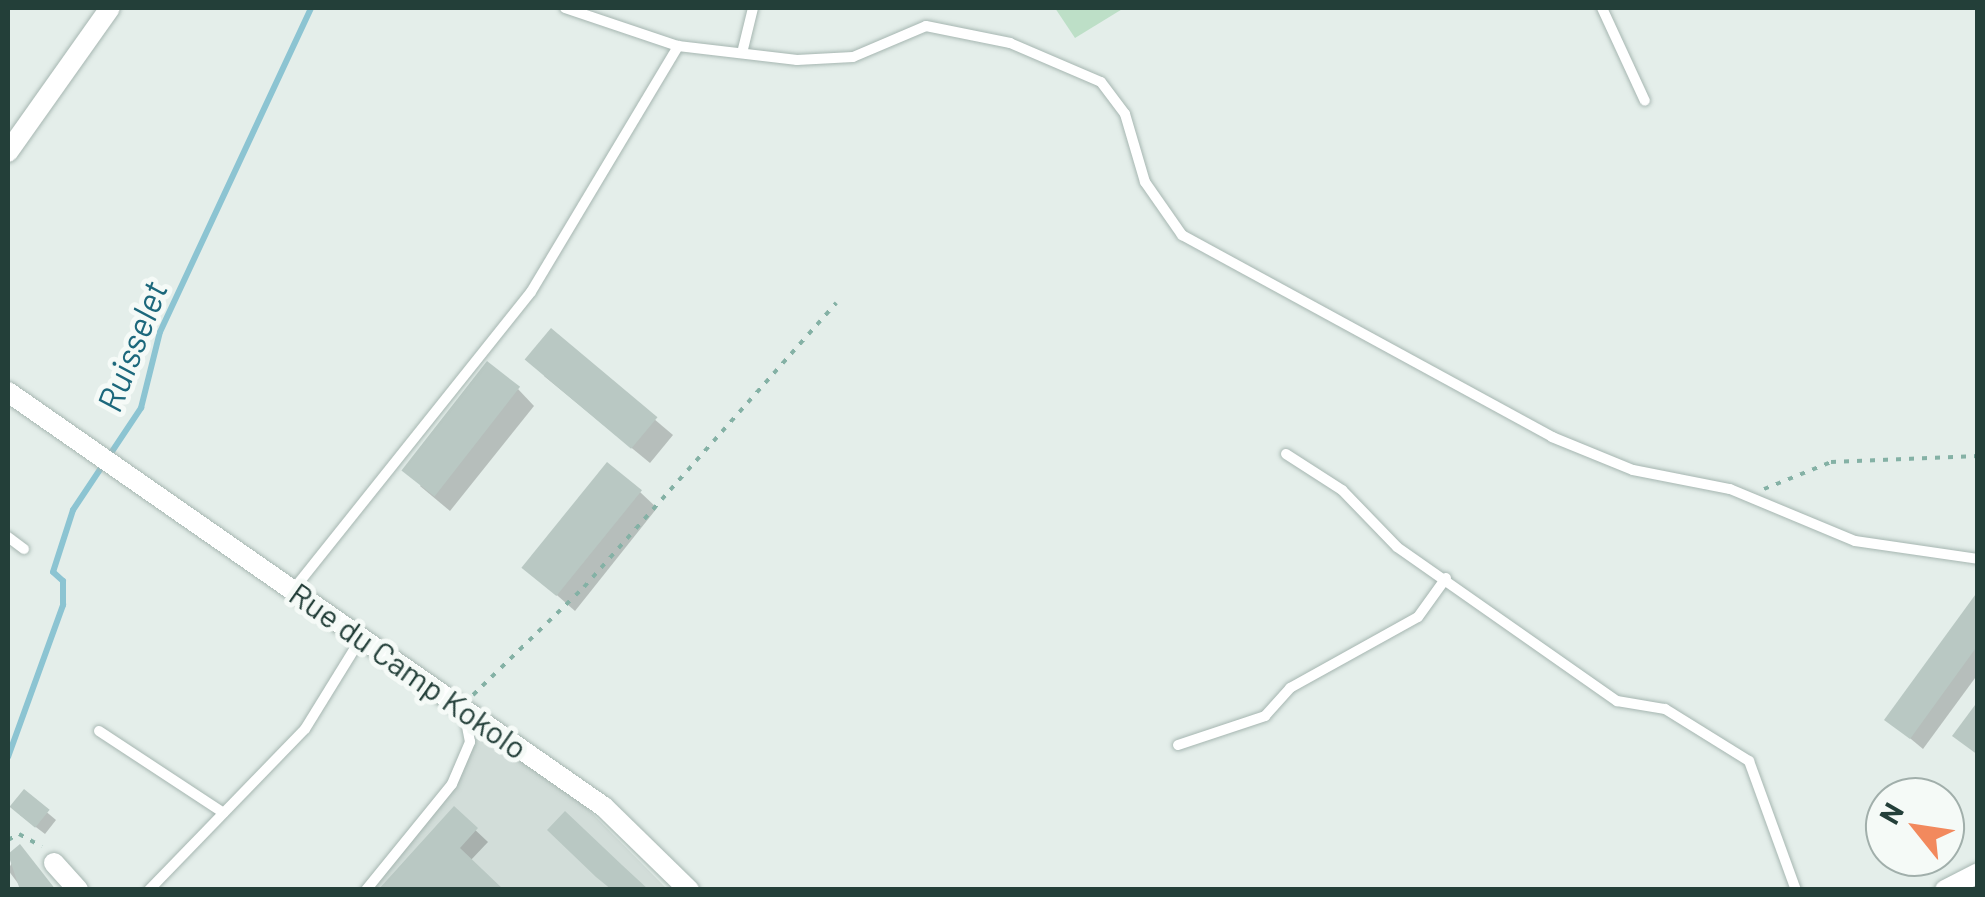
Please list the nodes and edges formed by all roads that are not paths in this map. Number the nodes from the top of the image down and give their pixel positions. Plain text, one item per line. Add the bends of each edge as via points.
1 (110, 8) edge
2 (564, 8) edge
3 (753, 8) edge
4 (1602, 8) edge
5 (678, 46) junction
6 (743, 49) junction
7 (1645, 101) dead end
8 (8, 152) edge
9 (8, 396) edge
10 (1286, 454) dead end
11 (8, 537) edge
12 (24, 550) dead end
13 (1978, 559) edge
14 (1446, 578) junction
15 (292, 590) junction
16 (362, 635) junction
17 (463, 705) junction
18 (99, 731) dead end
19 (1178, 745) dead end
20 (224, 814) junction
21 (54, 863) road end
22 (1978, 873) edge
23 (78, 890) edge
24 (149, 890) edge
25 (366, 890) edge
26 (689, 890) edge
27 (1796, 890) edge
28 (1946, 890) edge

1 - 8 street
2 - 5 lane
3 - 6 lane
4 - 7 lane
5 - 6 lane
5 - 15 lane via 531,292
6 - 13 lane via 853,58 926,26 1010,43 1083,74 1125,114 1145,182 1182,235 1569,445 1751,497 1856,541
9 - 15 street, Rue du Camp Kokolo
10 - 14 lane
11 - 12 lane
14 - 19 lane via 1418,617 1290,688 1265,716
14 - 27 lane via 1616,701 1665,710 1749,762
15 - 16 street, Rue du Camp Kokolo
16 - 17 street, Rue du Camp Kokolo
16 - 20 lane via 304,728
17 - 25 lane via 470,742 452,784
17 - 26 street, Rue du Camp Kokolo via 604,807
18 - 20 lane
20 - 24 lane
21 - 23 street
22 - 28 street

